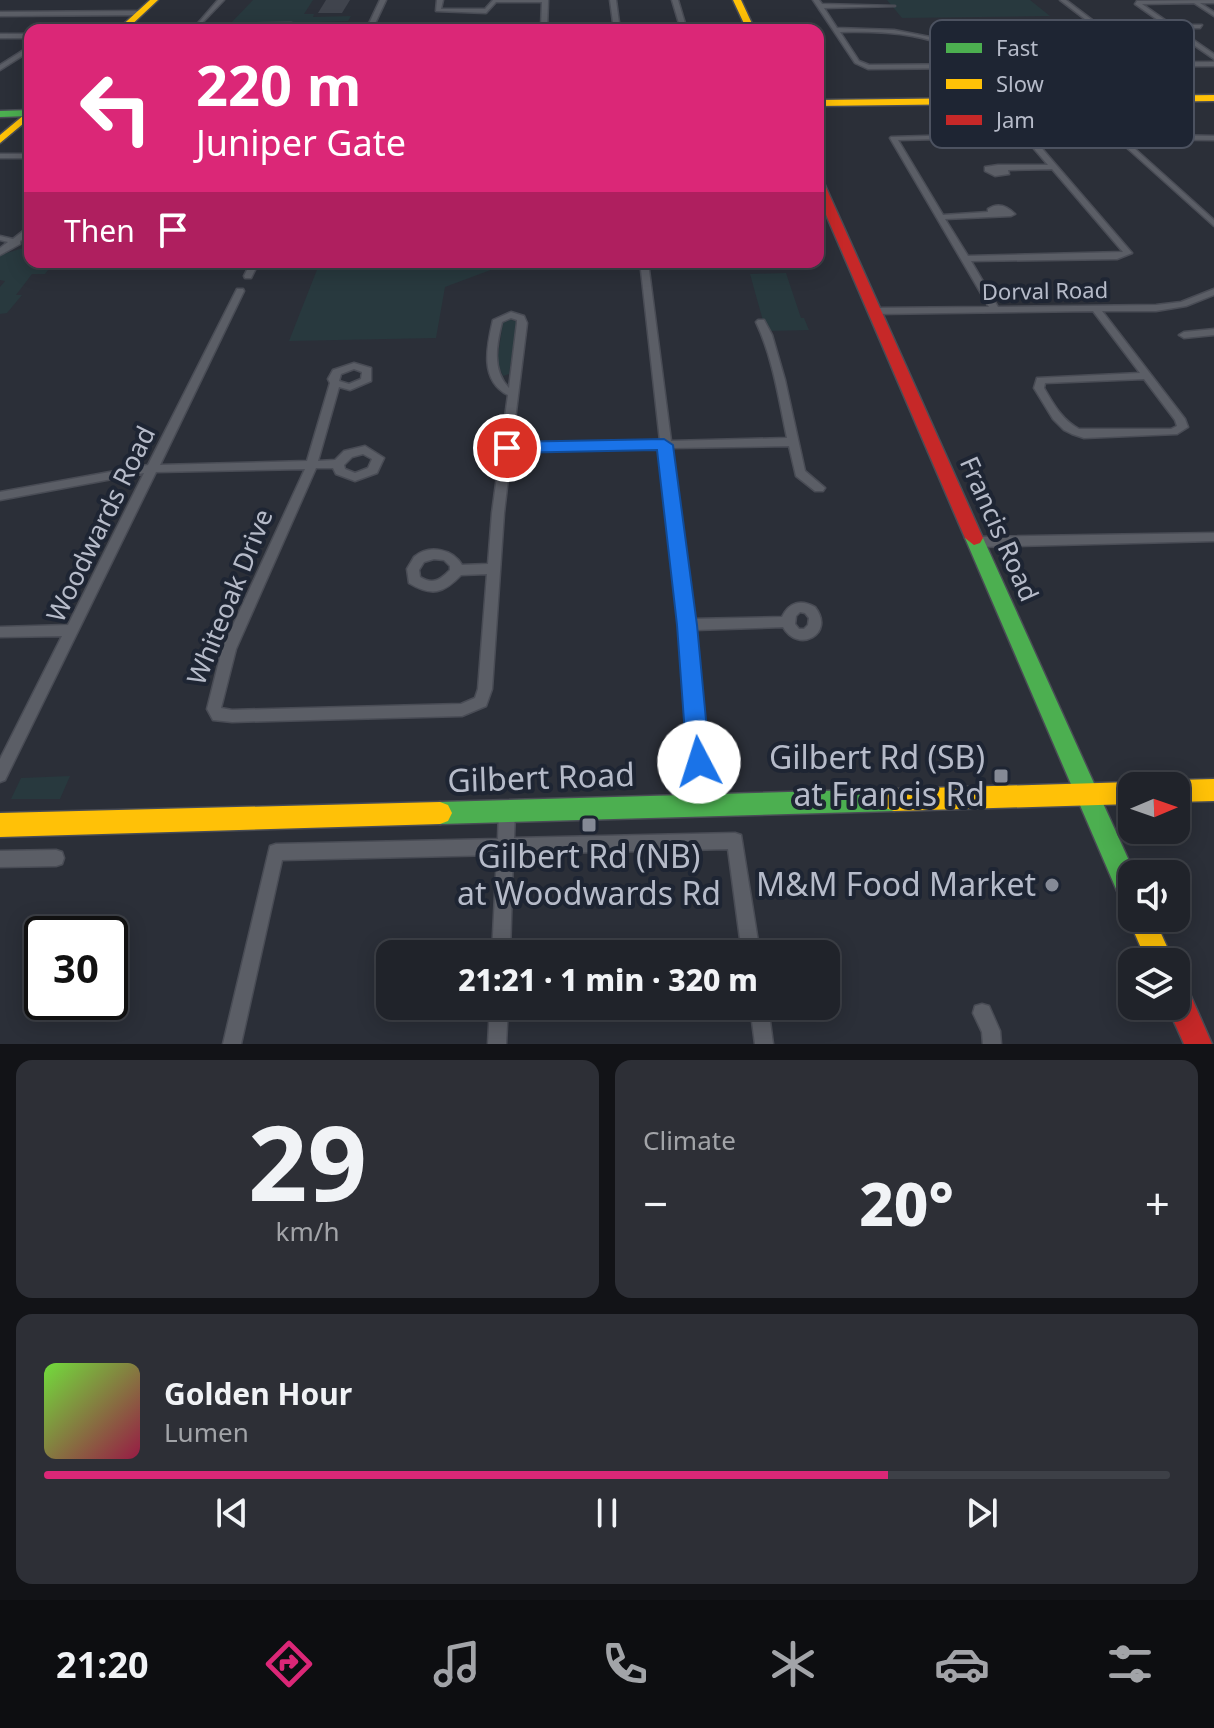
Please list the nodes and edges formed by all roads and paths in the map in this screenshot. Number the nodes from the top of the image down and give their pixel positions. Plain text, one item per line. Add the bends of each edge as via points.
1 (221, 0) edge
2 (383, 0) edge
3 (440, 0) edge
4 (545, 0) edge
5 (613, 0) edge
6 (675, 0) edge
7 (737, 0) edge
8 (1063, 0) edge
9 (1194, 1) edge
10 (1214, 1) edge
11 (818, 3) edge
12 (147, 6) edge
13 (892, 6) dead end
14 (0, 14) edge
15 (1214, 14) edge
16 (1089, 20) edge
17 (1160, 20) edge
18 (128, 24) edge
19 (199, 24) edge
20 (372, 24) edge
21 (544, 24) edge
22 (616, 24) edge
23 (682, 24) edge
24 (748, 24) edge
25 (1194, 26) edge
26 (1200, 26) dead end
27 (836, 30) junction
28 (0, 36) edge
29 (24, 36) edge
30 (930, 39) edge
31 (1194, 44) edge
32 (24, 52) edge
33 (1214, 57) edge
34 (1194, 64) edge
35 (1214, 64) edge
36 (0, 68) edge
37 (930, 68) edge
38 (1194, 98) edge
39 (1214, 98) edge
40 (930, 102) edge
41 (824, 103) edge
42 (24, 113) edge
43 (0, 114) edge
44 (24, 118) edge
45 (930, 137) edge
46 (0, 140) edge
47 (1037, 148) edge
48 (1130, 148) edge
49 (0, 156) edge
50 (24, 156) edge
51 (1054, 167) junction
52 (1003, 168) dead end
53 (824, 196) edge
54 (994, 214) dead end
55 (941, 217) junction
56 (1214, 224) edge
57 (24, 236) edge
58 (0, 238) edge
59 (17, 242) junction
60 (0, 252) edge
61 (968, 259) junction
62 (252, 268) edge
63 (645, 270) dead end
64 (248, 276) dead end
65 (240, 291) dead end
66 (1214, 292) edge
67 (1095, 308) junction
68 (995, 309) junction
69 (875, 311) junction
70 (761, 322) dead end
71 (1214, 332) edge
72 (1184, 335) dead end
73 (1146, 376) junction
74 (335, 383) dead end
75 (513, 394) junction
76 (791, 442) junction
77 (664, 445) junction
78 (507, 448) junction
79 (338, 464) dead end
80 (312, 465) junction
81 (153, 469) junction
82 (819, 488) dead end
83 (0, 496) edge
84 (1214, 537) edge
85 (977, 542) junction
86 (494, 569) junction
87 (457, 570) dead end
88 (787, 622) dead end
89 (687, 625) junction
90 (72, 630) junction
91 (0, 632) edge
92 (0, 775) edge
93 (1214, 790) edge
94 (1190, 791) edge
95 (1118, 793) edge
96 (1087, 794) junction
97 (703, 804) junction
98 (507, 810) junction
99 (0, 825) edge
100 (505, 846) junction
101 (56, 858) dead end
102 (0, 859) edge
103 (1118, 864) edge
104 (502, 940) edge
105 (749, 940) edge
106 (982, 1013) dead end
107 (498, 1020) edge
108 (761, 1020) edge
109 (1187, 1020) edge
110 (232, 1044) edge
111 (497, 1044) edge
112 (764, 1044) edge
113 (992, 1044) edge
114 (1198, 1044) edge

1 - 19 street
2 - 20 street
3 - 4 street via 438,10 453,12 486,11 495,1
4 - 21 street
5 - 22 street
6 - 23 street
7 - 24 main road
8 - 16 street
9 - 10 street
9 - 15 street
9 - 17 street via 1137,3
11 - 13 street
11 - 27 street
12 - 14 street
12 - 18 main road
25 - 26 street
27 - 30 street
27 - 37 street via 859,64
28 - 29 street
31 - 33 street
32 - 36 street
34 - 35 street
38 - 39 main road
40 - 41 main road
42 - 43 main road
44 - 46 main road
45 - 55 street via 893,138
47 - 51 street
48 - 56 street
49 - 50 street
51 - 52 street
51 - 61 street via 1128,253
53 - 69 main road, Francis Road
54 - 55 street
55 - 61 street
57 - 59 street
58 - 59 street
59 - 60 street
61 - 68 street
62 - 64 street
63 - 77 street
65 - 81 street, Woodwards Road
66 - 67 street, Dorval Road via 1172,307
67 - 68 street, Dorval Road
67 - 73 street
68 - 69 street, Dorval Road
69 - 85 main road, Francis Road
70 - 76 street via 780,380
71 - 72 street
73 - 73 street via 1051,378 1036,380 1068,432 1186,431
74 - 80 street, Whiteoak Drive
75 - 75 street via 522,321 511,315 498,320 491,363 503,389
75 - 78 street
76 - 77 street
76 - 82 street via 800,473
77 - 78 street
77 - 89 street
78 - 86 street
79 - 80 street
80 - 81 street
80 - 86 street, Whiteoak Drive via 229,649 213,701 215,712 232,716 487,706
81 - 83 street
81 - 90 street, Woodwards Road
84 - 85 street
85 - 96 main road, Francis Road
86 - 87 street
88 - 89 street
89 - 97 street
90 - 91 street
90 - 92 street, Woodwards Road
93 - 94 main road
95 - 96 main road, Gilbert Road
96 - 97 main road, Gilbert Road
96 - 103 main road, Francis Road
97 - 98 main road, Gilbert Road
98 - 99 main road, Gilbert Road
98 - 100 street
100 - 104 street
100 - 105 street via 735,841
100 - 110 street via 276,852
101 - 102 street
106 - 113 street
107 - 111 street
108 - 112 street
109 - 114 main road

